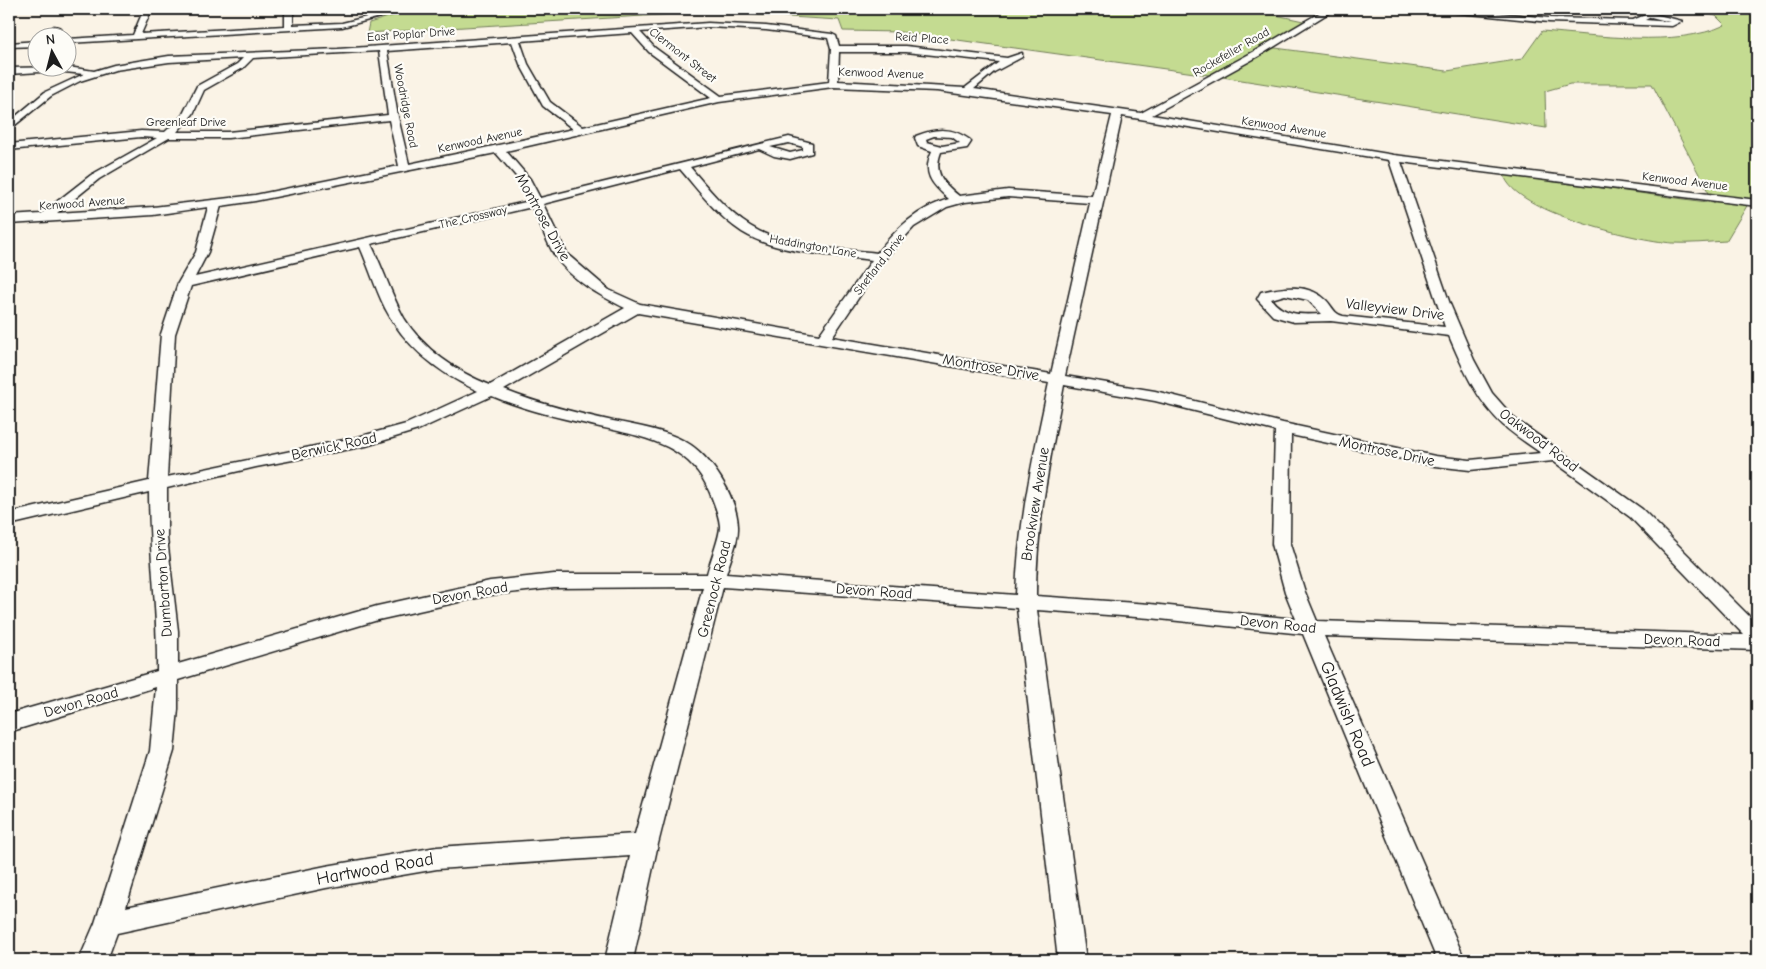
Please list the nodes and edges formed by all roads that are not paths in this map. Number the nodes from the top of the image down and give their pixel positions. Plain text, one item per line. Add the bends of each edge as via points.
1 (148, 9) edge
2 (289, 9) edge
3 (407, 9) edge
4 (1331, 9) edge
5 (1440, 9) edge
6 (1476, 10) edge
7 (1634, 22) dead end
8 (290, 28) junction
9 (634, 30) junction
10 (136, 37) junction
11 (515, 39) junction
12 (78, 40) edge
13 (28, 44) edge
14 (9, 45) edge
15 (383, 49) junction
16 (835, 49) junction
17 (1019, 55) dead end
18 (250, 56) junction
19 (1006, 60) junction
20 (9, 71) edge
21 (95, 72) junction
22 (833, 84) junction
23 (967, 91) junction
24 (719, 99) junction
25 (1118, 112) junction
26 (1143, 116) junction
27 (392, 117) junction
28 (9, 127) edge
29 (581, 130) junction
30 (169, 134) junction
31 (760, 146) dead end
32 (9, 147) edge
33 (499, 150) junction
34 (938, 150) dead end
35 (1394, 158) junction
36 (683, 166) junction
37 (405, 168) junction
38 (958, 200) junction
39 (1096, 200) junction
40 (536, 202) junction
41 (1757, 203) edge
42 (215, 205) junction
43 (44, 218) junction
44 (9, 220) edge
45 (363, 242) junction
46 (882, 257) junction
47 (185, 283) junction
48 (636, 308) junction
49 (1331, 317) dead end
50 (1456, 332) junction
51 (824, 338) junction
52 (1057, 378) junction
53 (491, 391) junction
54 (1283, 428) junction
55 (1556, 456) junction
56 (158, 484) junction
57 (9, 519) edge
58 (717, 580) junction
59 (1026, 602) junction
60 (1311, 628) junction
61 (1757, 636) edge
62 (1757, 643) edge
63 (167, 677) junction
64 (9, 723) edge
65 (645, 844) junction
66 (108, 923) junction
67 (93, 960) edge
68 (619, 960) edge
69 (1072, 960) edge
70 (1452, 960) edge

1 - 10 street
2 - 8 street
3 - 8 street via 342,25
4 - 26 street, Rockefeller Road
5 - 6 street
6 - 7 street via 1549,20
8 - 10 street
9 - 11 street, East Poplar Drive
9 - 16 street, East Poplar Drive via 722,25 824,33 832,36
9 - 24 street, Clermont Street via 652,50
10 - 12 street
11 - 15 street, East Poplar Drive
11 - 29 street via 524,64 546,104
13 - 14 street
15 - 18 street, East Poplar Drive
15 - 27 street, Woodridge Road
16 - 19 street, Reid Place via 906,49
16 - 22 street
17 - 19 street
18 - 21 street, East Poplar Drive via 170,59
18 - 30 street via 240,66 200,88 187,115
19 - 23 street via 983,75
20 - 21 street via 55,68
21 - 28 street, East Poplar Drive via 48,94
22 - 23 street, Kenwood Avenue
22 - 24 street, Kenwood Avenue
23 - 25 street, Kenwood Avenue
24 - 29 street, Kenwood Avenue
25 - 26 street, Kenwood Avenue
25 - 39 street, Brookview Avenue
26 - 35 street, Kenwood Avenue
27 - 30 street, Greenleaf Drive via 230,135
27 - 37 street, Woodridge Road
29 - 33 street, Kenwood Avenue
30 - 32 street, Greenleaf Drive
30 - 43 street via 95,177
31 - 36 street, The Crossway
33 - 37 street, Kenwood Avenue
33 - 40 street, Montrose Drive via 526,181
34 - 38 street via 931,162 931,172 938,183
35 - 41 street, Kenwood Avenue
35 - 50 street, Oakwood Road
36 - 40 street, The Crossway
36 - 46 street, Haddington Lane via 727,214 747,230 786,243
37 - 42 street, Kenwood Avenue
38 - 39 street, Shetland Drive via 1001,194
38 - 46 street, Shetland Drive via 924,214 906,228
39 - 52 street, Brookview Avenue
40 - 45 street, The Crossway
40 - 48 street, Montrose Drive via 551,237 571,266 604,293
42 - 43 street, Kenwood Avenue
42 - 47 street, Dumbarton Drive via 202,252
43 - 44 street, Kenwood Avenue
45 - 47 street, The Crossway
45 - 53 street, Greenock Road via 387,301 416,342 443,363
46 - 51 street, Shetland Drive
47 - 56 street, Dumbarton Drive via 168,334
48 - 51 street, Montrose Drive
48 - 53 street, Berwick Road
49 - 50 street, Valleyview Drive
50 - 55 street, Oakwood Road via 1492,404 1509,422
51 - 52 street, Montrose Drive
52 - 54 street, Montrose Drive via 1201,406
52 - 59 street, Brookview Avenue via 1028,529
53 - 56 street, Berwick Road via 412,427 360,442
53 - 58 street, Greenock Road via 553,412 652,434 680,445 690,453 716,482 729,527
54 - 55 street, Montrose Drive via 1435,462 1470,465
54 - 60 street, Gladwish Road via 1281,544 1295,592
55 - 61 street, Oakwood Road via 1636,513
56 - 57 street, Berwick Road
56 - 63 street, Dumbarton Drive via 158,538 168,632
58 - 59 street, Devon Road
58 - 63 street, Devon Road via 554,582 490,588 377,613
58 - 65 street, Greenock Road
59 - 60 street, Devon Road
59 - 69 street, Brookview Avenue
60 - 62 street, Devon Road
60 - 70 street, Gladwish Road
63 - 64 street, Devon Road
63 - 66 street, Dumbarton Drive via 162,752
65 - 66 street, Hartwood Road via 437,858 326,877
65 - 68 street, Greenock Road
66 - 67 street, Dumbarton Drive

